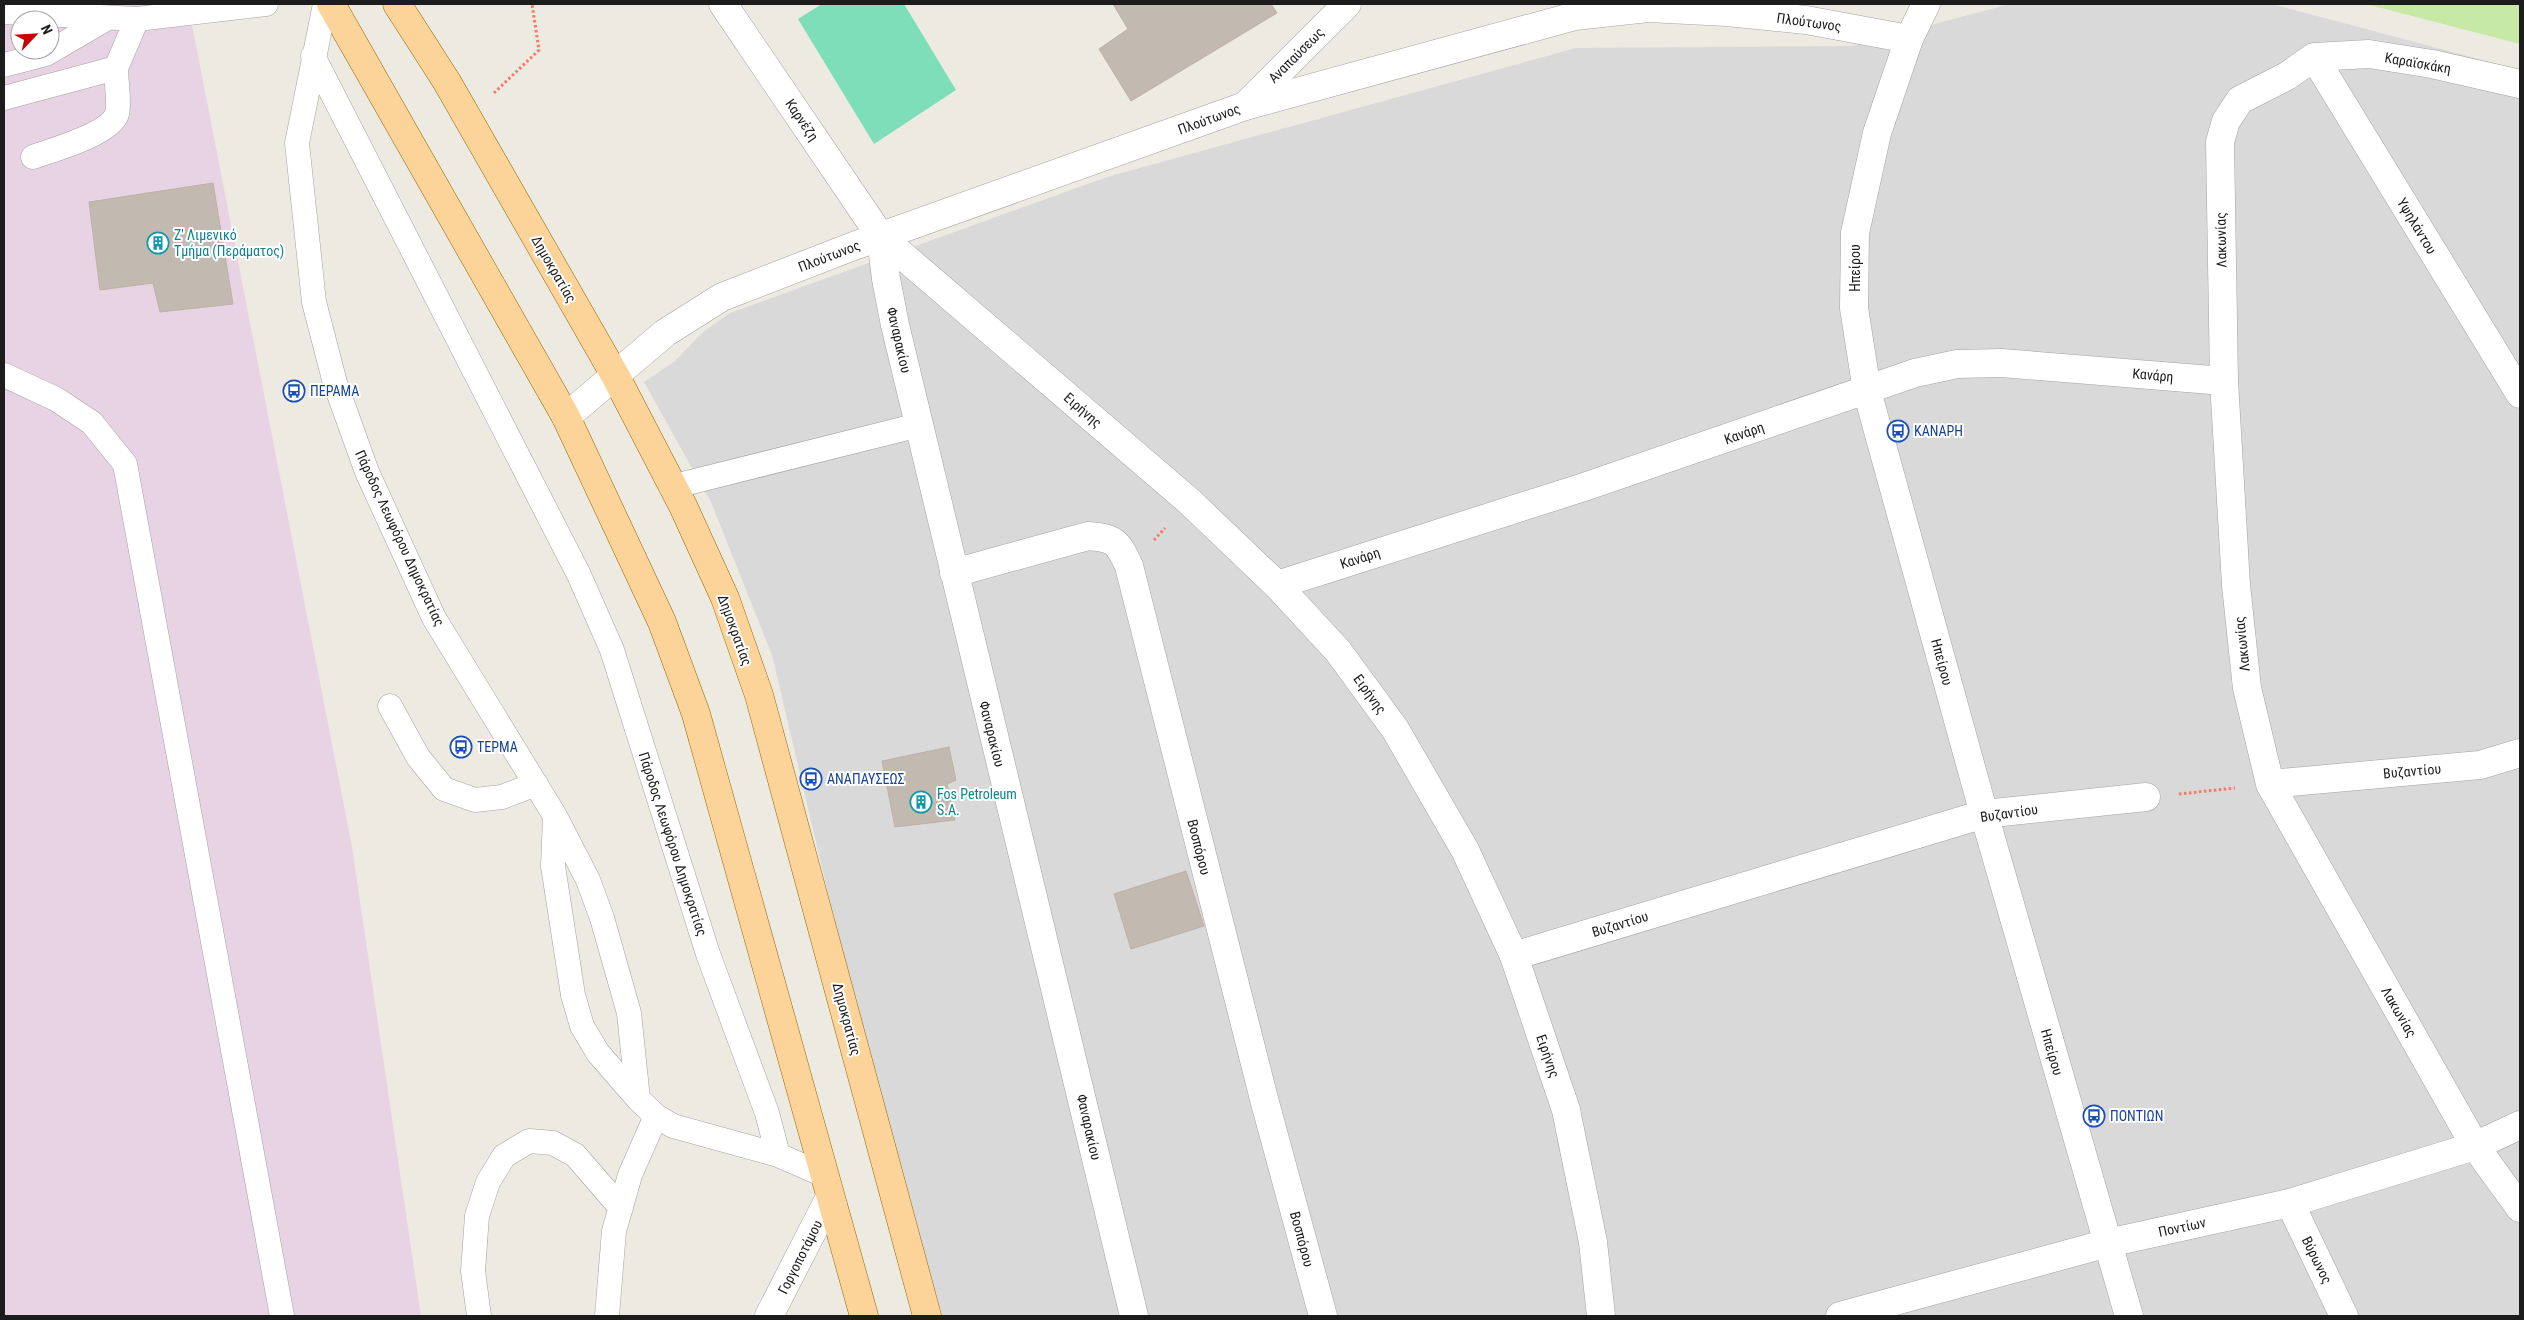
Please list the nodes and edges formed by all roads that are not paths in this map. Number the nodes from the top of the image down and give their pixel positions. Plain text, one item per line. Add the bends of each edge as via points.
1 (266, 4) edge
2 (325, 4) edge
3 (331, 4) edge
4 (397, 4) edge
5 (723, 4) edge
6 (1347, 4) edge
7 (1926, 4) edge
8 (4, 12) edge
9 (106, 19) junction
10 (137, 19) junction
11 (1909, 39) junction
12 (313, 56) junction
13 (2314, 57) junction
14 (4, 65) edge
15 (116, 68) junction
16 (2520, 84) edge
17 (4, 98) edge
18 (1245, 106) junction
19 (33, 158) dead end
20 (881, 236) junction
21 (4, 375) edge
22 (616, 377) junction
23 (2224, 381) junction
24 (1867, 391) junction
25 (2520, 394) edge
26 (566, 418) junction
27 (920, 425) junction
28 (671, 486) junction
29 (954, 572) junction
30 (1277, 585) junction
31 (390, 706) dead end
32 (2520, 753) edge
33 (536, 784) junction
34 (2270, 784) junction
35 (2146, 797) road end
36 (1984, 814) junction
37 (555, 816) junction
38 (1514, 956) junction
39 (638, 1099) junction
40 (656, 1116) junction
41 (2520, 1125) edge
42 (2475, 1146) junction
43 (778, 1155) junction
44 (827, 1186) junction
45 (2290, 1203) junction
46 (621, 1208) junction
47 (2520, 1208) edge
48 (2108, 1243) junction
49 (282, 1316) edge
50 (479, 1316) edge
51 (607, 1316) edge
52 (769, 1316) edge
53 (864, 1316) edge
54 (927, 1316) edge
55 (1134, 1316) edge
56 (1323, 1316) edge
57 (1601, 1316) edge
58 (1840, 1316) edge
59 (2129, 1316) edge
60 (2344, 1316) edge

1 - 10 lane
2 - 12 lane, Πάροδος Λεωφόρου Δημοκρατίας
3 - 26 main road
4 - 22 main road, Δημοκρατίας via 468,118
5 - 20 street, Καρνέζη
6 - 18 street, Αναπαύσεως
7 - 11 street, Ηπείρου
8 - 9 lane
9 - 10 lane
9 - 14 lane via 46,54
10 - 15 lane
11 - 18 street, Πλούτωνος via 1806,20 1648,8 1575,16
11 - 24 street, Ηπείρου via 1877,133 1854,233 1854,308
12 - 33 lane, Πάροδος Λεωφόρου Δημοκρατίας via 296,142 314,302 334,383 367,472 434,618
12 - 43 lane, Πάροδος Λεωφόρου Δημοκρατίας via 579,575 612,650 711,963 767,1113
13 - 16 street, Καραϊσκάκη via 2369,54
13 - 23 street, Λακωνίας via 2287,76 2240,100 2226,121 2222,134
13 - 25 street, Υψηλάντου
15 - 17 lane
15 - 19 lane via 118,113 111,125
18 - 20 street, Πλούτωνος
20 - 22 street, Πλούτωνος via 722,297 665,333
20 - 27 street, Φαναρακίου via 895,325
20 - 30 street, Ειρήνης via 1190,502
21 - 49 lane via 56,398 92,423 125,464
22 - 26 street, Πλούτωνος
22 - 28 main road, Δημοκρατίας
23 - 24 street, Κανάρη via 2044,366 1957,364 1915,373
23 - 34 street, Λακωνίας via 2236,585 2246,688
24 - 30 street, Κανάρη via 1584,487
24 - 36 street, Ηπείρου
26 - 44 main road via 662,622 696,714
27 - 28 lane
27 - 29 street, Φαναρακίου
28 - 54 main road, Δημοκρατίας via 725,598 758,695
29 - 55 street, Φαναρακίου
29 - 56 street, Βοσπόρου via 1088,536 1109,538 1122,550 1129,566 1264,1099
30 - 38 street, Ειρήνης via 1338,651 1395,729 1465,850
31 - 33 lane via 418,757 444,789 475,800 502,797
32 - 34 street, Βυζαντίου via 2480,765
33 - 37 lane, Πάροδος Λεωφόρου Δημοκρατίας
34 - 42 street, Λακωνίας
35 - 36 street, Βυζαντίου
36 - 38 street, Βυζαντίου
36 - 48 street, Ηπείρου
37 - 39 lane, Πάροδος Λεωφόρου Δημοκρατίας via 588,880 602,918 629,1013
37 - 39 lane via 553,866 573,995 582,1026 598,1053
38 - 57 street, Ειρήνης via 1566,1110 1593,1242
39 - 40 lane
40 - 43 lane via 673,1126
40 - 46 lane via 630,1175
41 - 42 street, Ποντίων
42 - 45 street, Ποντίων
42 - 47 street, Λακωνίας
43 - 44 lane
44 - 52 street, Γοργοποτάμου
44 - 53 main road
45 - 48 street, Ποντίων
45 - 60 street, Βύρωνος
46 - 50 lane via 575,1154 553,1143 529,1141 504,1156 488,1182 477,1216 473,1271
46 - 51 lane via 614,1232
48 - 58 street, Ποντίων
48 - 59 street, Ηπείρου

